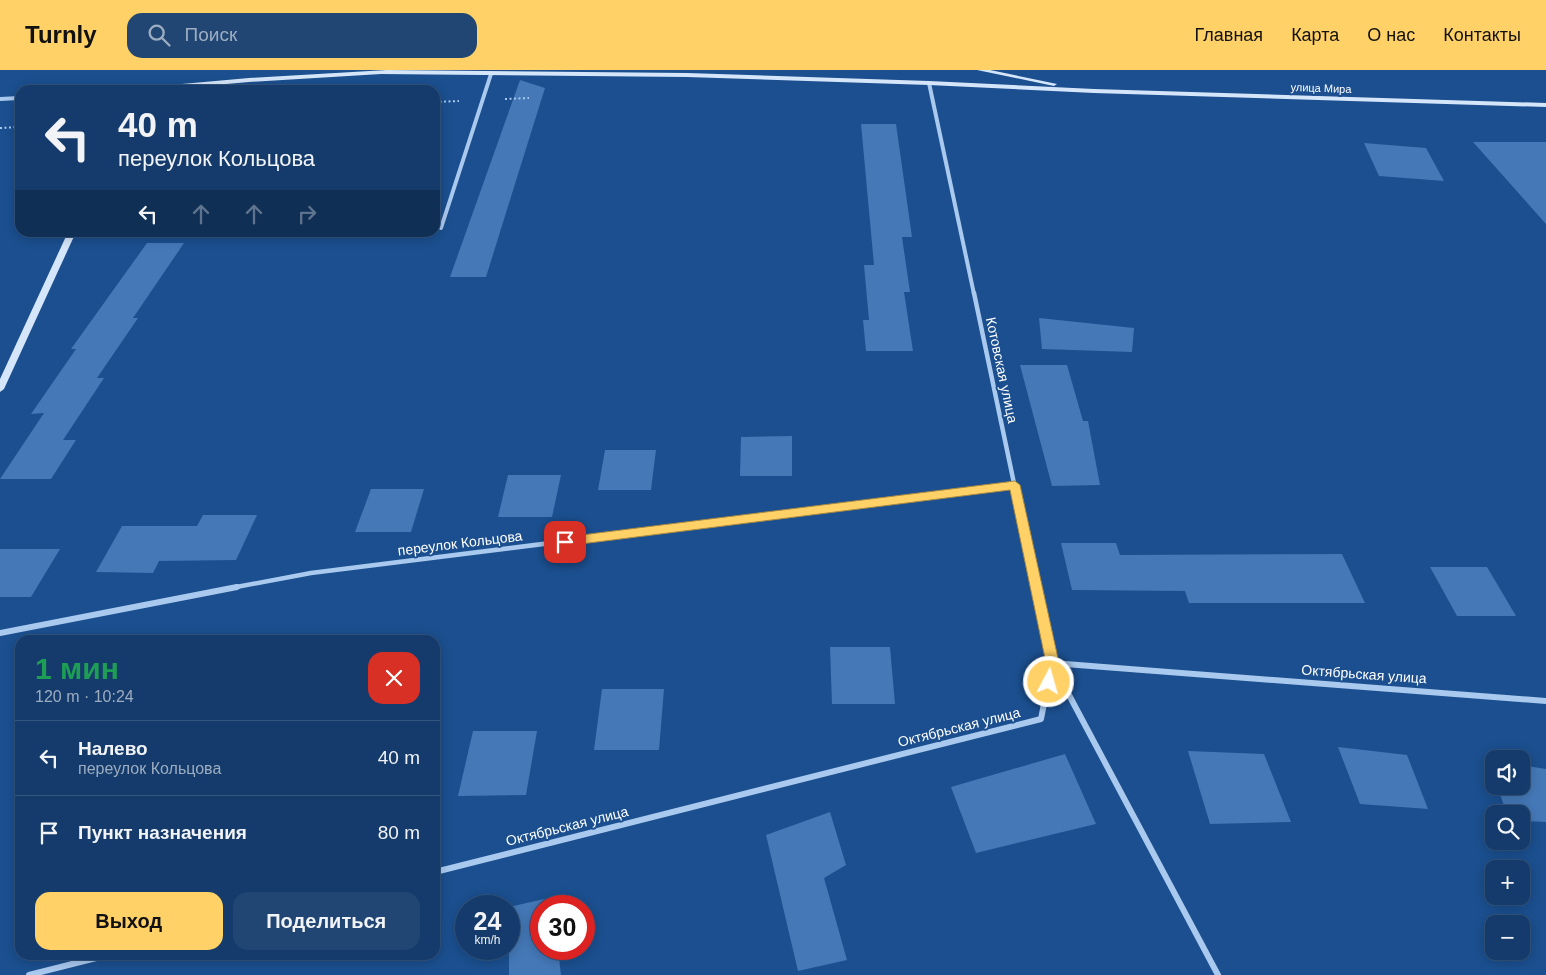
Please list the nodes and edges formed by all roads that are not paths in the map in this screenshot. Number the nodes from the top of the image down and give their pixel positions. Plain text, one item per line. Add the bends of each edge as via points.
1 (403, 70) edge
2 (980, 70) edge
3 (383, 73) junction
4 (491, 74) junction
5 (929, 83) junction
6 (199, 85) edge
7 (1094, 91) junction
8 (15, 98) edge
9 (0, 99) edge
10 (1546, 105) edge
11 (441, 228) dead end
12 (70, 237) edge
13 (0, 389) edge
14 (1015, 485) junction
15 (0, 633) edge
16 (1052, 663) junction
17 (1546, 701) edge
18 (440, 871) edge
19 (88, 960) edge
20 (29, 975) edge
21 (1218, 975) edge

1 - 3 main road
2 - 7 main road
3 - 4 main road
3 - 6 main road
4 - 5 main road via 686,75
4 - 11 street
5 - 7 main road
5 - 14 street, Котовская улица
7 - 10 main road, улица Мира
8 - 9 street
12 - 13 main road
14 - 15 street, переулок Кольцова via 311,573
14 - 16 street, Котовская улица
16 - 17 street, Октябрьская улица
16 - 18 street, Октябрьская улица via 1041,719
16 - 21 street
19 - 20 street

